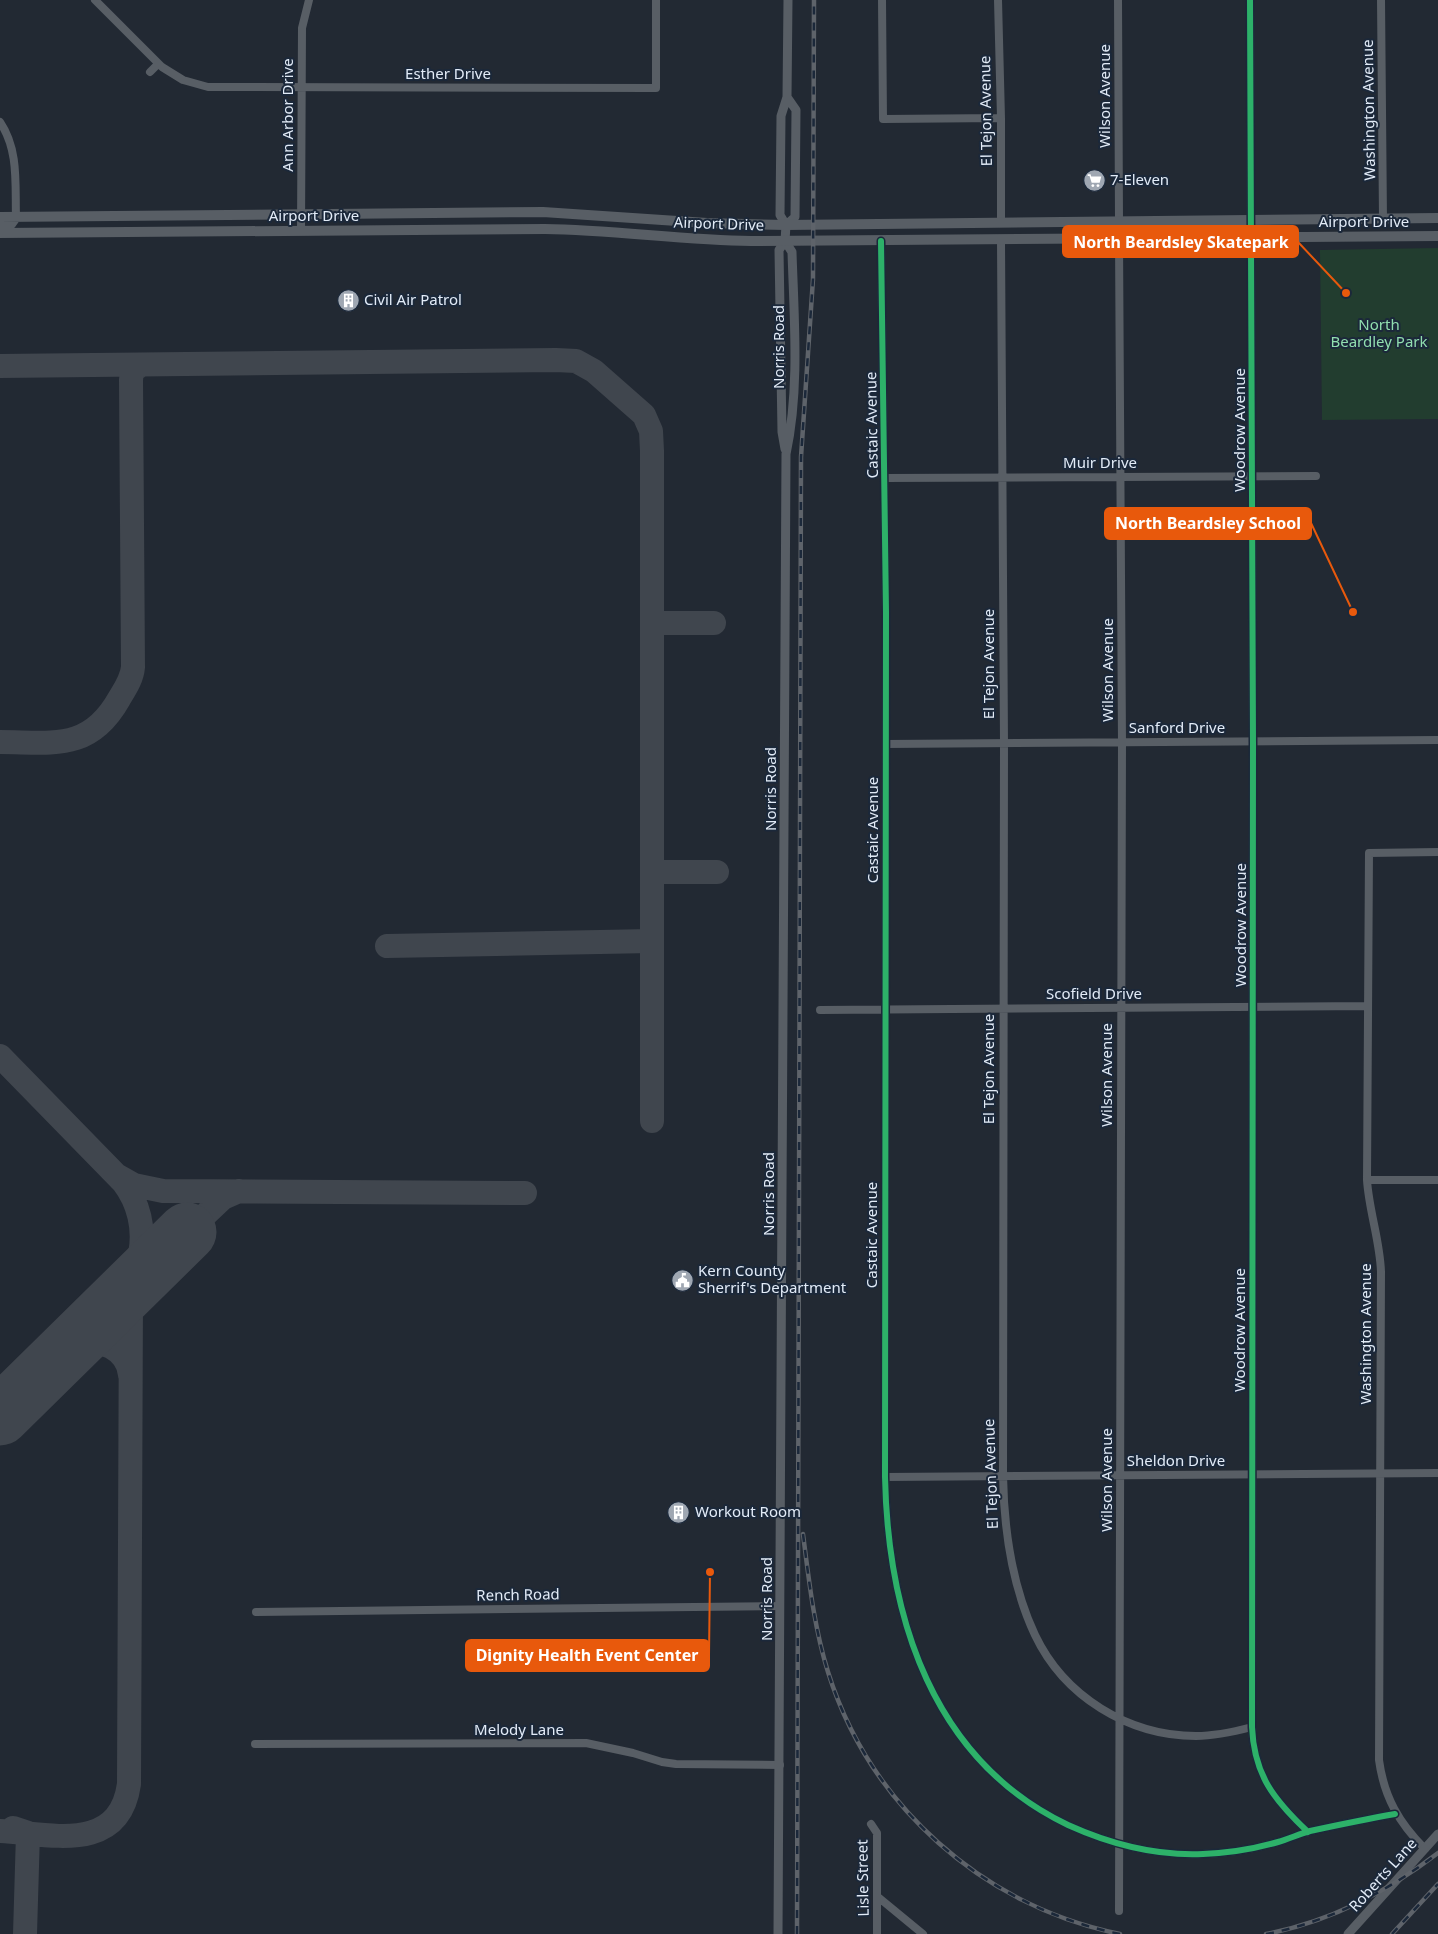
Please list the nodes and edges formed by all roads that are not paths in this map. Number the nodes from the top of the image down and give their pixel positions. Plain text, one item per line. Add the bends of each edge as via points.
1 (95, 0) edge
2 (309, 0) edge
3 (656, 0) edge
4 (788, 0) edge
5 (882, 0) edge
6 (998, 0) edge
7 (1118, 0) edge
8 (1250, 0) edge
9 (1381, 0) edge
10 (158, 64) junction
11 (150, 72) dead end
12 (302, 88) junction
13 (787, 97) junction
14 (1001, 118) junction
15 (0, 122) edge
16 (300, 214) junction
17 (0, 217) edge
18 (16, 217) junction
19 (1438, 218) edge
20 (1251, 219) junction
21 (1383, 219) junction
22 (1119, 221) junction
23 (1001, 222) junction
24 (786, 225) junction
25 (0, 226) edge
26 (301, 230) junction
27 (0, 233) edge
28 (1438, 236) edge
29 (1251, 238) junction
30 (1119, 239) junction
31 (1001, 240) junction
32 (881, 241) junction
33 (786, 242) junction
34 (786, 454) junction
35 (1253, 475) junction
36 (1121, 476) junction
37 (1316, 476) dead end
38 (1002, 477) junction
39 (885, 478) junction
40 (1438, 740) edge
41 (1122, 742) junction
42 (1253, 742) junction
43 (1004, 743) junction
44 (886, 744) junction
45 (1438, 852) edge
46 (1368, 1006) junction
47 (1253, 1007) junction
48 (1003, 1008) junction
49 (1121, 1008) junction
50 (885, 1009) junction
51 (820, 1010) dead end
52 (1367, 1180) junction
53 (1438, 1180) edge
54 (1438, 1473) edge
55 (1253, 1474) junction
56 (1380, 1474) junction
57 (1121, 1475) junction
58 (1003, 1476) junction
59 (884, 1477) junction
60 (780, 1606) junction
61 (256, 1612) dead end
62 (1120, 1719) junction
63 (1252, 1727) junction
64 (255, 1744) dead end
65 (780, 1765) junction
66 (1395, 1814) junction
67 (871, 1824) dead end
68 (1308, 1832) junction
69 (1438, 1834) edge
70 (1119, 1844) junction
71 (1425, 1849) junction
72 (878, 1897) junction
73 (1119, 1911) dead end
74 (778, 1934) edge
75 (878, 1934) edge
76 (923, 1934) edge
77 (1348, 1934) edge

1 - 10 street, Esther Drive
2 - 12 street, Ann Arbor Drive via 302,28
3 - 12 street, Esther Drive via 656,88
4 - 13 street, Norris Road
5 - 14 street via 883,119
6 - 14 street, El Tejon Avenue
7 - 22 street, Wilson Avenue
8 - 20 street, Woodrow Avenue
9 - 21 street, Washington Avenue
10 - 11 street
10 - 12 street, Esther Drive via 172,75 208,87
12 - 16 street, Ann Arbor Drive
13 - 24 street, Norris Road via 781,116 780,215
13 - 24 street, Norris Road via 796,110 796,120 795,217
14 - 23 street, El Tejon Avenue
15 - 18 street via 13,149
16 - 18 main road, Airport Drive
16 - 24 main road, Airport Drive via 543,212
16 - 26 street, Ann Arbor Drive
17 - 18 main road, Airport Drive
18 - 25 main road via 11,224
19 - 21 main road, Airport Drive
20 - 21 main road, Airport Drive
20 - 22 main road, Airport Drive
20 - 29 street, Woodrow Avenue
22 - 23 main road, Airport Drive
23 - 24 main road, Airport Drive
24 - 33 street, Norris Road
26 - 27 main road, Airport Drive
26 - 33 main road, Airport Drive via 555,229 720,241
28 - 29 main road, Airport Drive
29 - 30 main road, Airport Drive
29 - 35 street, Woodrow Avenue
30 - 31 main road, Airport Drive
30 - 36 street, Wilson Avenue
31 - 32 main road, Airport Drive
31 - 38 street, El Tejon Avenue
32 - 33 main road, Airport Drive
32 - 39 street, Castaic Avenue
33 - 34 street, Norris Road via 792,252 794,344 792,428
33 - 34 street, Norris Road via 779,250 782,432
34 - 60 street, Norris Road
35 - 36 street, Muir Drive
35 - 37 street, Muir Drive
35 - 42 street, Woodrow Avenue
36 - 38 street, Muir Drive
36 - 41 street, Wilson Avenue
38 - 39 street, Muir Drive
38 - 43 street, El Tejon Avenue
39 - 44 street, Castaic Avenue
40 - 42 street, Sanford Drive
41 - 42 street, Sanford Drive
41 - 43 street, Sanford Drive
41 - 49 street, Wilson Avenue
42 - 47 street, Woodrow Avenue
43 - 44 street, Sanford Drive
43 - 48 street, El Tejon Avenue
44 - 50 street, Castaic Avenue
45 - 46 street, Washington Avenue via 1369,853
46 - 47 street, Scofield Drive
46 - 52 street, Washington Avenue
47 - 49 street, Scofield Drive
47 - 55 street, Woodrow Avenue
48 - 49 street, Scofield Drive
48 - 50 street, Scofield Drive
48 - 58 street, El Tejon Avenue
49 - 57 street, Wilson Avenue
50 - 51 street, Scofield Drive
50 - 59 street, Castaic Avenue
52 - 53 street
52 - 56 street, Washington Avenue via 1381,1272
54 - 56 street, Sheldon Drive
55 - 56 street, Sheldon Drive
55 - 57 street, Sheldon Drive
55 - 63 street, Woodrow Avenue
56 - 66 street, Washington Avenue via 1379,1760 1385,1791
57 - 58 street, Sheldon Drive
57 - 62 street, Wilson Avenue
58 - 59 street, Sheldon Drive
58 - 62 street, El Tejon Avenue via 1010,1552 1035,1635 1069,1683 1098,1707
59 - 70 street, Castaic Avenue via 887,1532 900,1600 923,1674 947,1719 979,1760 1018,1794 1057,1819
60 - 61 street, Rench Road
60 - 65 street, Norris Road
62 - 63 street, El Tejon Avenue via 1156,1732 1178,1735 1218,1734
62 - 70 street, Wilson Avenue
63 - 68 street, Woodrow Avenue via 1255,1756 1268,1787 1286,1812
64 - 65 street, Melody Lane via 586,1743 676,1764
65 - 74 street, Norris Road
66 - 68 street, Castaic Avenue
66 - 71 street
67 - 72 street, Lisle Street via 877,1833
68 - 70 street, Castaic Avenue via 1253,1848 1202,1854
69 - 71 street, Roberts Lane
70 - 73 street, Wilson Avenue
71 - 77 street, Roberts Lane
72 - 75 street, Lisle Street
72 - 76 street

